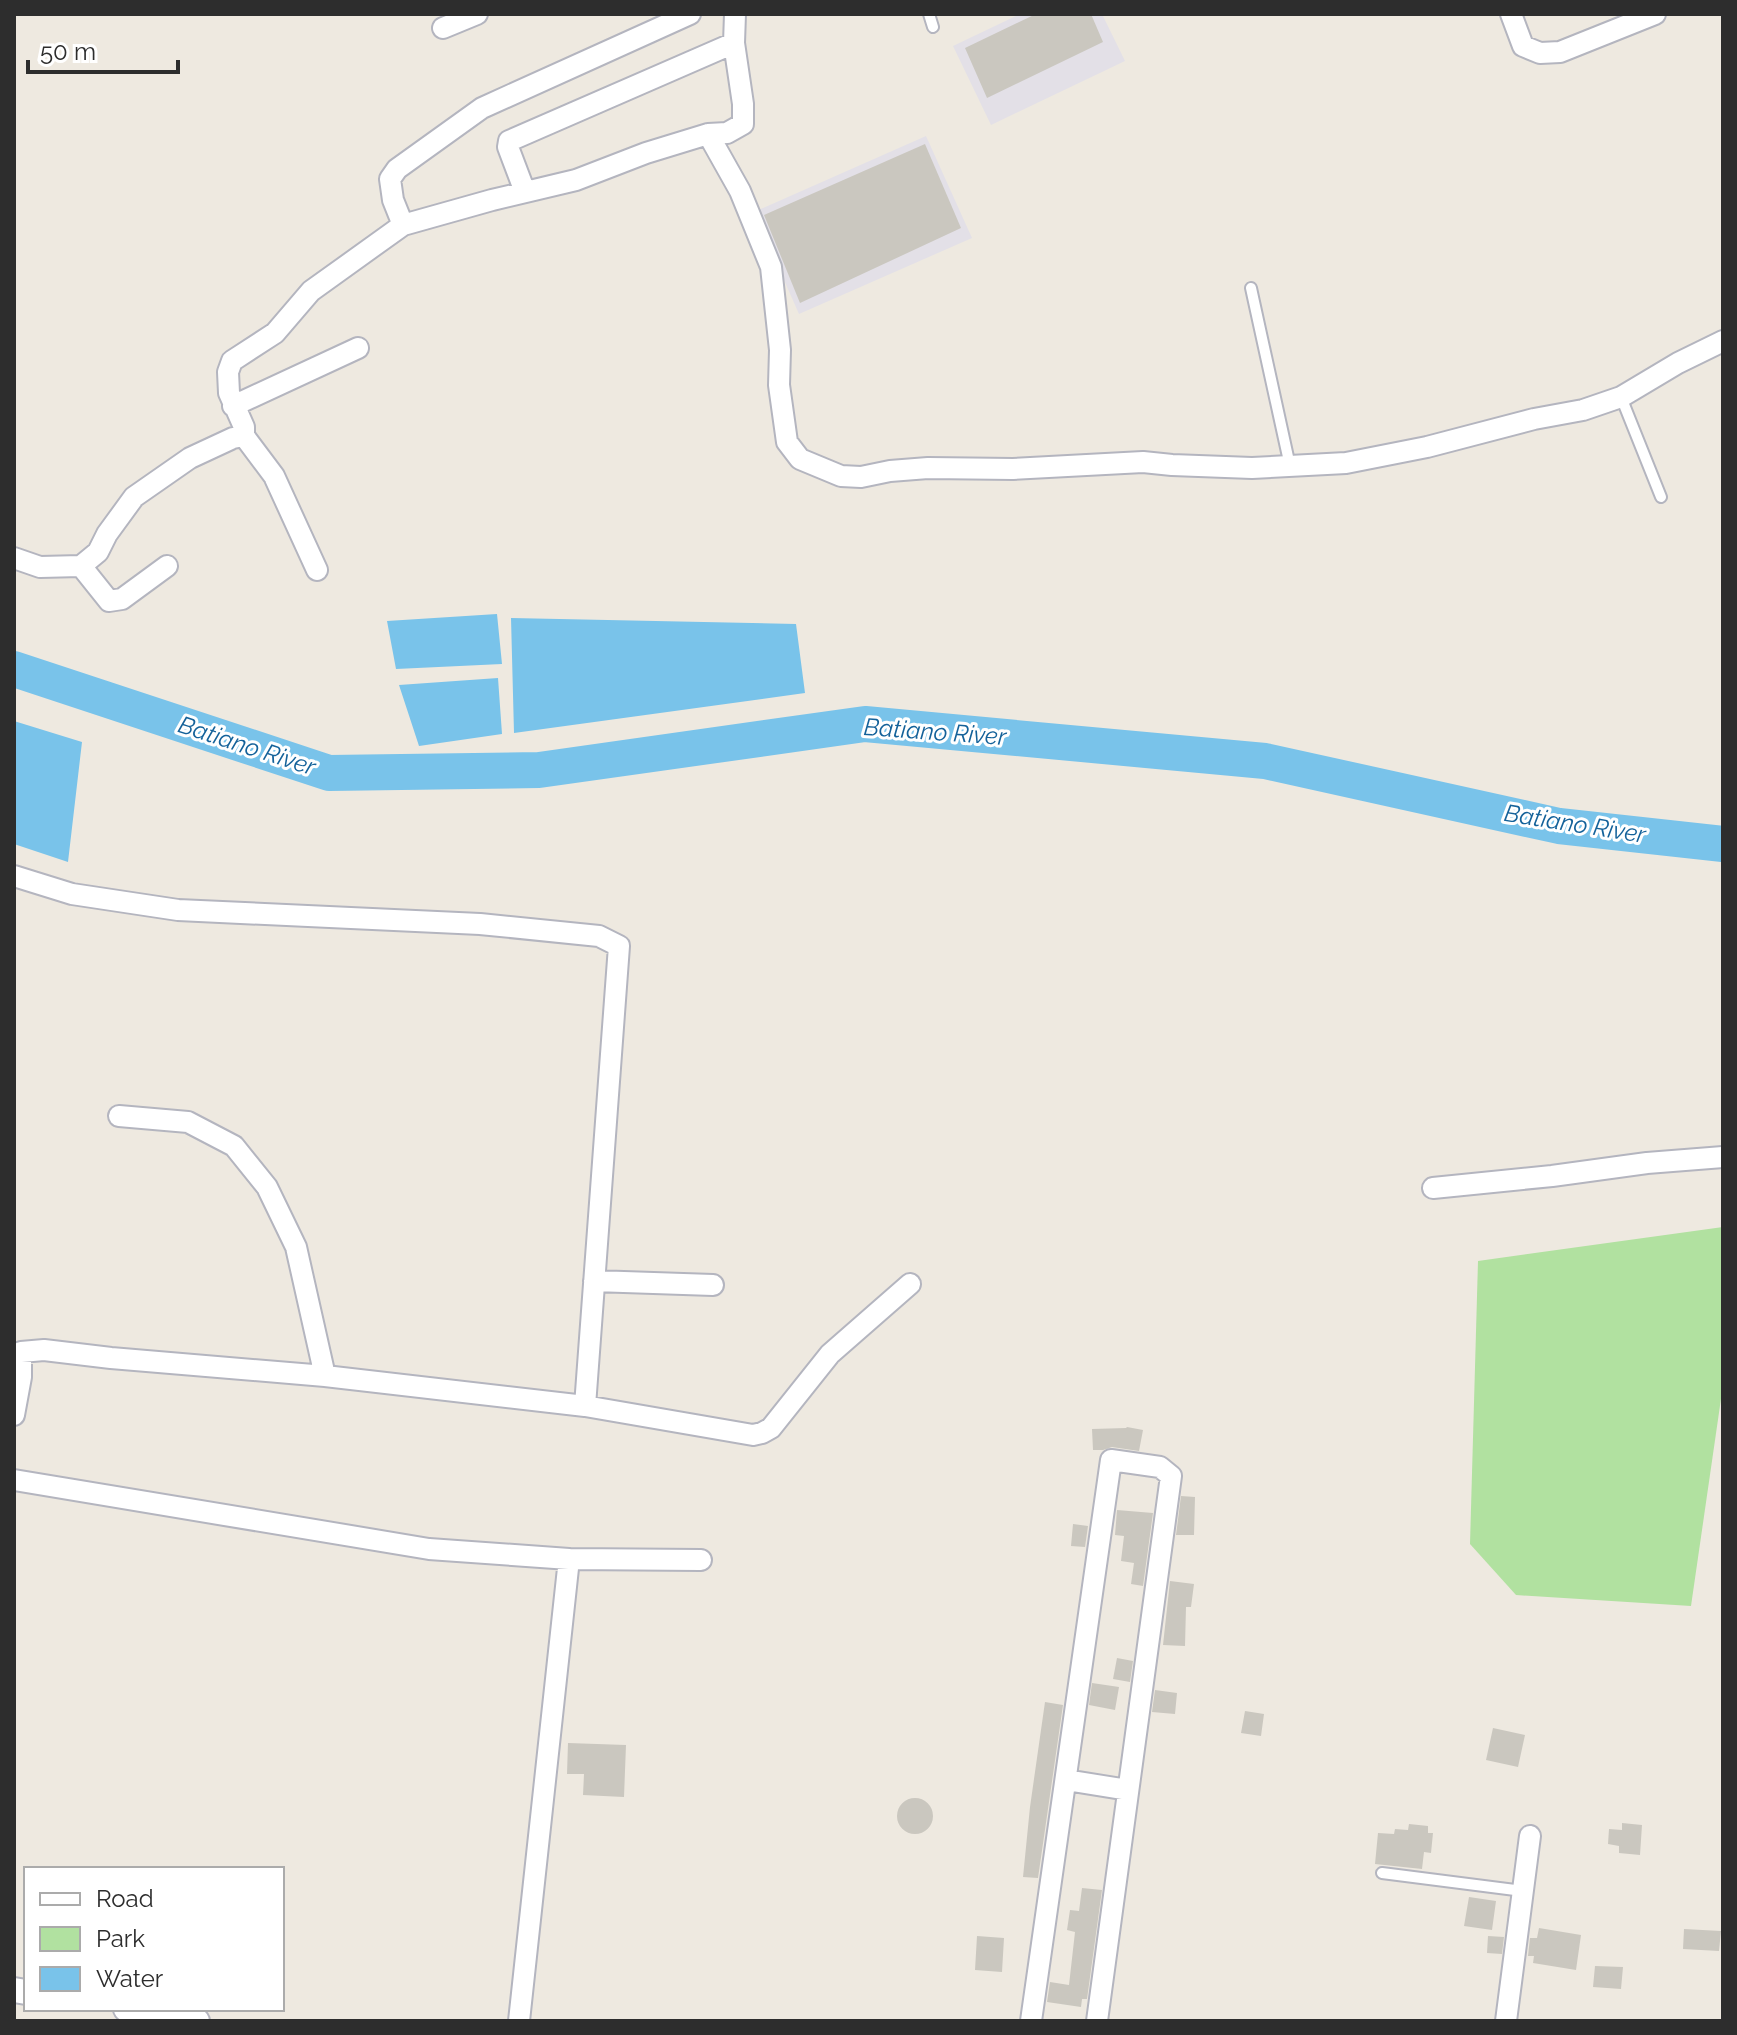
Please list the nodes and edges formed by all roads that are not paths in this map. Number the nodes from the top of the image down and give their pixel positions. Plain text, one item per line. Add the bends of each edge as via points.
1 (477, 14) edge
2 (690, 14) edge
3 (735, 14) edge
4 (929, 14) edge
5 (1511, 14) edge
6 (1655, 14) edge
7 (933, 27) dead end
8 (443, 28) dead end
9 (734, 43) junction
10 (708, 134) junction
11 (525, 192) junction
12 (403, 225) junction
13 (1251, 288) dead end
14 (1723, 341) edge
15 (358, 348) dead end
16 (1621, 397) junction
17 (233, 406) junction
18 (244, 436) junction
19 (1290, 466) junction
20 (1661, 497) dead end
21 (14, 558) edge
22 (81, 566) junction
23 (167, 566) dead end
24 (317, 570) dead end
25 (14, 876) edge
26 (119, 1116) dead end
27 (1723, 1157) edge
28 (1433, 1188) dead end
29 (594, 1281) junction
30 (910, 1284) dead end
31 (713, 1285) dead end
32 (325, 1376) junction
33 (585, 1406) junction
34 (14, 1415) edge
35 (14, 1480) edge
36 (569, 1559) junction
37 (701, 1560) dead end
38 (1066, 1780) junction
39 (1128, 1790) junction
40 (1530, 1836) dead end
41 (1382, 1873) dead end
42 (1523, 1891) junction
43 (138, 2011) edge
44 (197, 2021) edge
45 (519, 2021) edge
46 (1031, 2021) edge
47 (1097, 2021) edge
48 (1506, 2021) edge

1 - 8 street
2 - 12 street via 482,108 397,169 390,179
3 - 9 street
4 - 7 lane
5 - 6 street via 1523,46 1540,53 1560,52
9 - 10 street via 743,124 727,133
9 - 11 street via 509,141
10 - 11 street
10 - 19 street via 740,191 771,267 787,442 800,459 841,476 861,477 928,468 1143,462
11 - 12 street
12 - 17 street via 311,291 275,333 232,361 228,372
13 - 19 lane
14 - 16 street
15 - 17 street
16 - 19 street via 1427,447 1346,463
16 - 20 lane
17 - 18 street
18 - 22 street via 190,458 134,497 98,552
18 - 24 street via 274,476
21 - 22 street via 40,567
22 - 23 street via 109,601 122,599
25 - 29 street via 72,894 178,910 480,924 599,936 619,946
26 - 32 street via 188,1122 234,1146 267,1187 296,1247
27 - 28 street
29 - 31 street
29 - 33 street
30 - 33 street via 830,1354 762,1433
32 - 33 street
32 - 34 street via 21,1352
35 - 36 street via 429,1549
36 - 37 street
36 - 45 street
38 - 39 street
38 - 39 street via 1111,1460 1148,1465 1171,1476
38 - 46 street
39 - 47 street
40 - 42 street
41 - 42 lane
42 - 48 street
43 - 44 street

